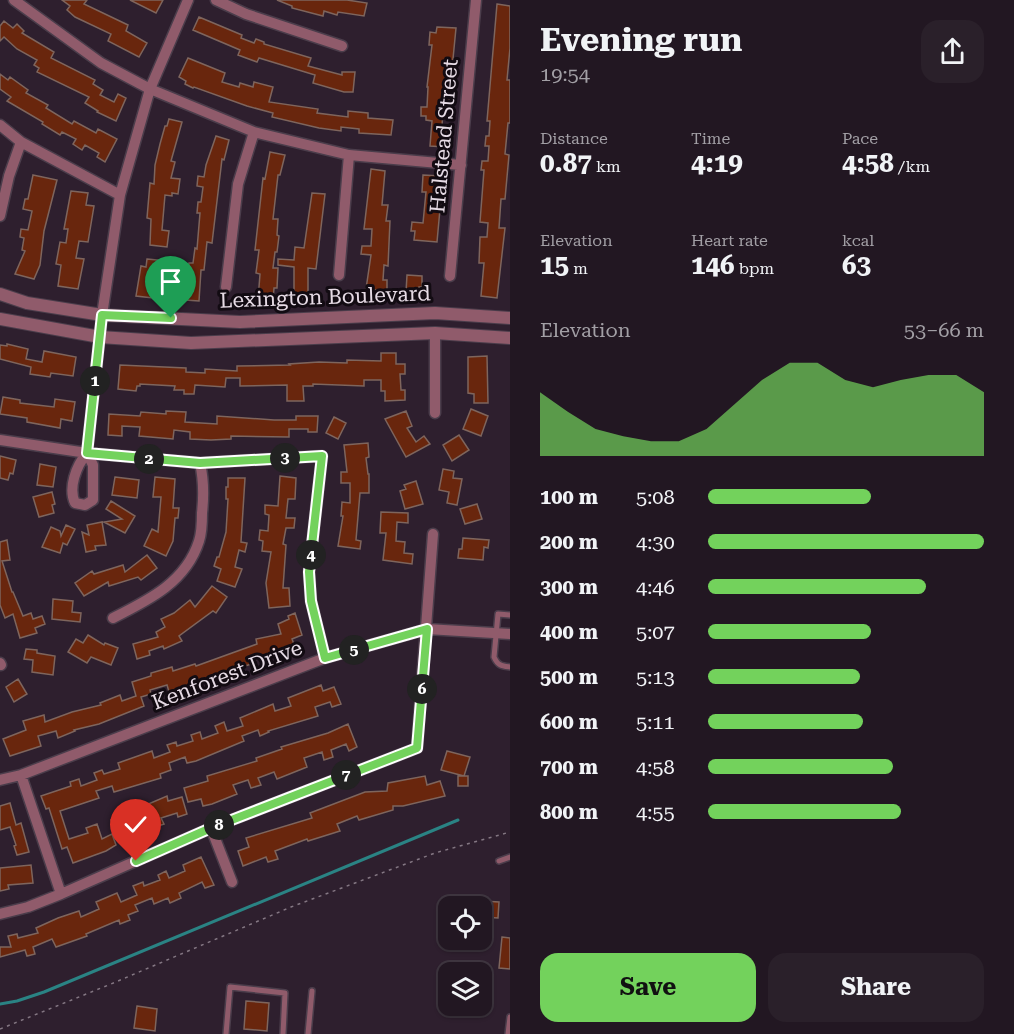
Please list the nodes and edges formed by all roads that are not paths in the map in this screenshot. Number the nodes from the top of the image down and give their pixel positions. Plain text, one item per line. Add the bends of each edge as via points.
1 (14, 0) edge
2 (188, 0) edge
3 (216, 0) edge
4 (476, 0) edge
5 (342, 46) dead end
6 (150, 89) junction
7 (0, 126) edge
8 (255, 132) junction
9 (21, 142) junction
10 (349, 155) junction
11 (461, 165) junction
12 (120, 195) junction
13 (0, 216) edge
14 (339, 275) dead end
15 (450, 276) dead end
16 (226, 287) dead end
17 (0, 294) edge
18 (102, 315) junction
19 (469, 315) junction
20 (510, 318) edge
21 (0, 319) edge
22 (281, 320) junction
23 (435, 333) junction
24 (468, 335) junction
25 (100, 337) junction
26 (510, 338) edge
27 (282, 339) junction
28 (435, 413) dead end
29 (0, 440) edge
30 (87, 453) junction
31 (200, 463) junction
32 (433, 534) dead end
33 (510, 615) edge
34 (113, 618) dead end
35 (427, 629) junction
36 (496, 633) junction
37 (510, 634) edge
38 (325, 658) junction
39 (510, 667) edge
40 (21, 775) junction
41 (0, 780) edge
42 (211, 828) junction
43 (510, 857) edge
44 (499, 861) dead end
45 (232, 882) dead end
46 (61, 894) junction
47 (0, 914) edge
48 (312, 991) dead end
49 (510, 1017) edge
50 (226, 1034) edge
51 (282, 1034) edge
52 (308, 1034) edge
53 (508, 1034) edge

1 - 6 street via 101,63
2 - 6 street
3 - 5 street
4 - 11 street, Halstead Street
6 - 8 street
6 - 12 street
7 - 9 street
8 - 10 street
8 - 16 street via 238,184
9 - 12 street
9 - 13 street
10 - 11 street
10 - 14 street
11 - 15 street, Halstead Street
12 - 18 street
17 - 18 street, Lexington Boulevard via 27,303
18 - 22 street, Lexington Boulevard via 240,322
18 - 25 street
19 - 20 street, Lexington Boulevard
19 - 22 street, Lexington Boulevard via 435,312
19 - 24 street
21 - 25 street, Lexington Boulevard
22 - 27 street
23 - 24 street, Lexington Boulevard
23 - 27 street, Lexington Boulevard
23 - 28 street
24 - 26 street, Lexington Boulevard
25 - 27 street, Lexington Boulevard via 191,343
25 - 30 street
29 - 30 street
30 - 31 street
31 - 34 street via 205,483 200,538 190,564 150,600
31 - 38 street via 322,456 309,572 311,601
32 - 35 street
33 - 36 lane via 498,614
35 - 36 street, Kenforest Drive
35 - 38 street, Kenforest Drive
35 - 42 street via 417,748
36 - 37 street, Kenforest Drive
36 - 39 lane via 496,663
38 - 40 street, Kenforest Drive
40 - 41 street, Kenforest Drive
40 - 46 street
42 - 45 street
42 - 46 street
43 - 44 lane
46 - 47 street
48 - 52 lane
49 - 53 lane
50 - 51 lane via 230,987 285,993

